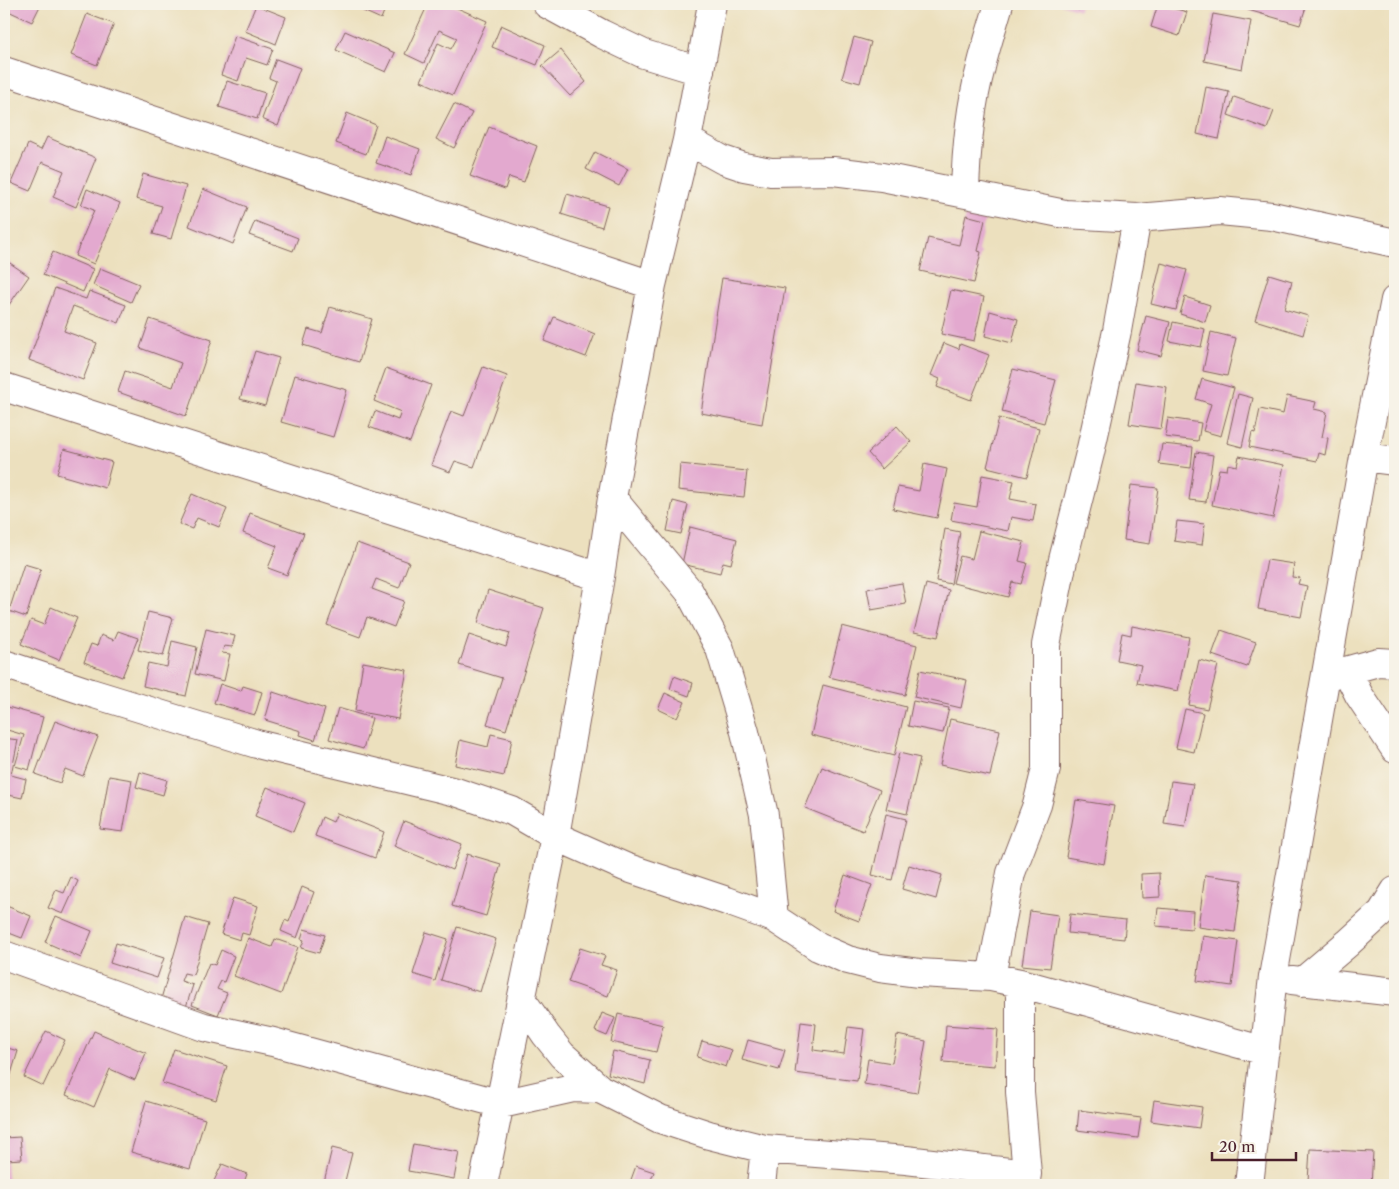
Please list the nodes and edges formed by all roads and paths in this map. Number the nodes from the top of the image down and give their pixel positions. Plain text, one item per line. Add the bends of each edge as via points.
1 (547, 4) edge
2 (712, 4) edge
3 (999, 4) edge
4 (4, 71) edge
5 (700, 71) junction
6 (687, 140) junction
7 (965, 193) junction
8 (1137, 218) junction
9 (1395, 243) edge
10 (652, 285) junction
11 (1395, 300) edge
12 (4, 386) edge
13 (1364, 457) junction
14 (1395, 461) edge
15 (612, 498) junction
16 (600, 578) junction
17 (1395, 663) edge
18 (4, 664) edge
19 (1337, 674) junction
20 (1395, 749) edge
21 (555, 836) junction
22 (1395, 891) edge
23 (774, 918) junction
24 (4, 955) edge
25 (991, 977) junction
26 (1273, 977) junction
27 (1302, 982) junction
28 (1020, 983) junction
29 (1395, 992) edge
30 (522, 1000) junction
31 (1265, 1051) junction
32 (600, 1089) junction
33 (501, 1104) junction
34 (765, 1149) junction
35 (1026, 1180) edge
36 (483, 1185) edge
37 (761, 1185) edge
38 (1249, 1185) edge

1 - 5 street via 644,54
2 - 5 street
3 - 7 street via 980,68 966,155
4 - 10 street
5 - 6 street
6 - 7 street via 744,168 771,172 833,171
6 - 10 street
7 - 8 street via 1065,214
8 - 9 street via 1220,210 1272,216
8 - 25 street via 1117,331 1046,645 1046,769 1037,805 1011,873
10 - 15 street
11 - 13 street
12 - 16 street
13 - 14 street
13 - 19 street
15 - 16 street
15 - 23 street via 689,591 720,648 746,732 764,815
16 - 21 street
17 - 19 street via 1378,662
18 - 21 street via 257,744 456,792 512,811
19 - 20 street via 1359,695
19 - 26 street
21 - 23 street via 625,867
21 - 30 street
22 - 27 street via 1382,912
23 - 25 street via 818,947 848,960 919,973
24 - 33 street via 204,1026
25 - 28 street
26 - 27 street
26 - 31 street
27 - 29 street
28 - 31 street
28 - 35 street via 1020,1092
30 - 32 street via 562,1055
30 - 33 street
31 - 38 street
32 - 33 street via 573,1088
32 - 34 street via 660,1119
33 - 36 street
34 - 35 street via 906,1160
34 - 37 street

